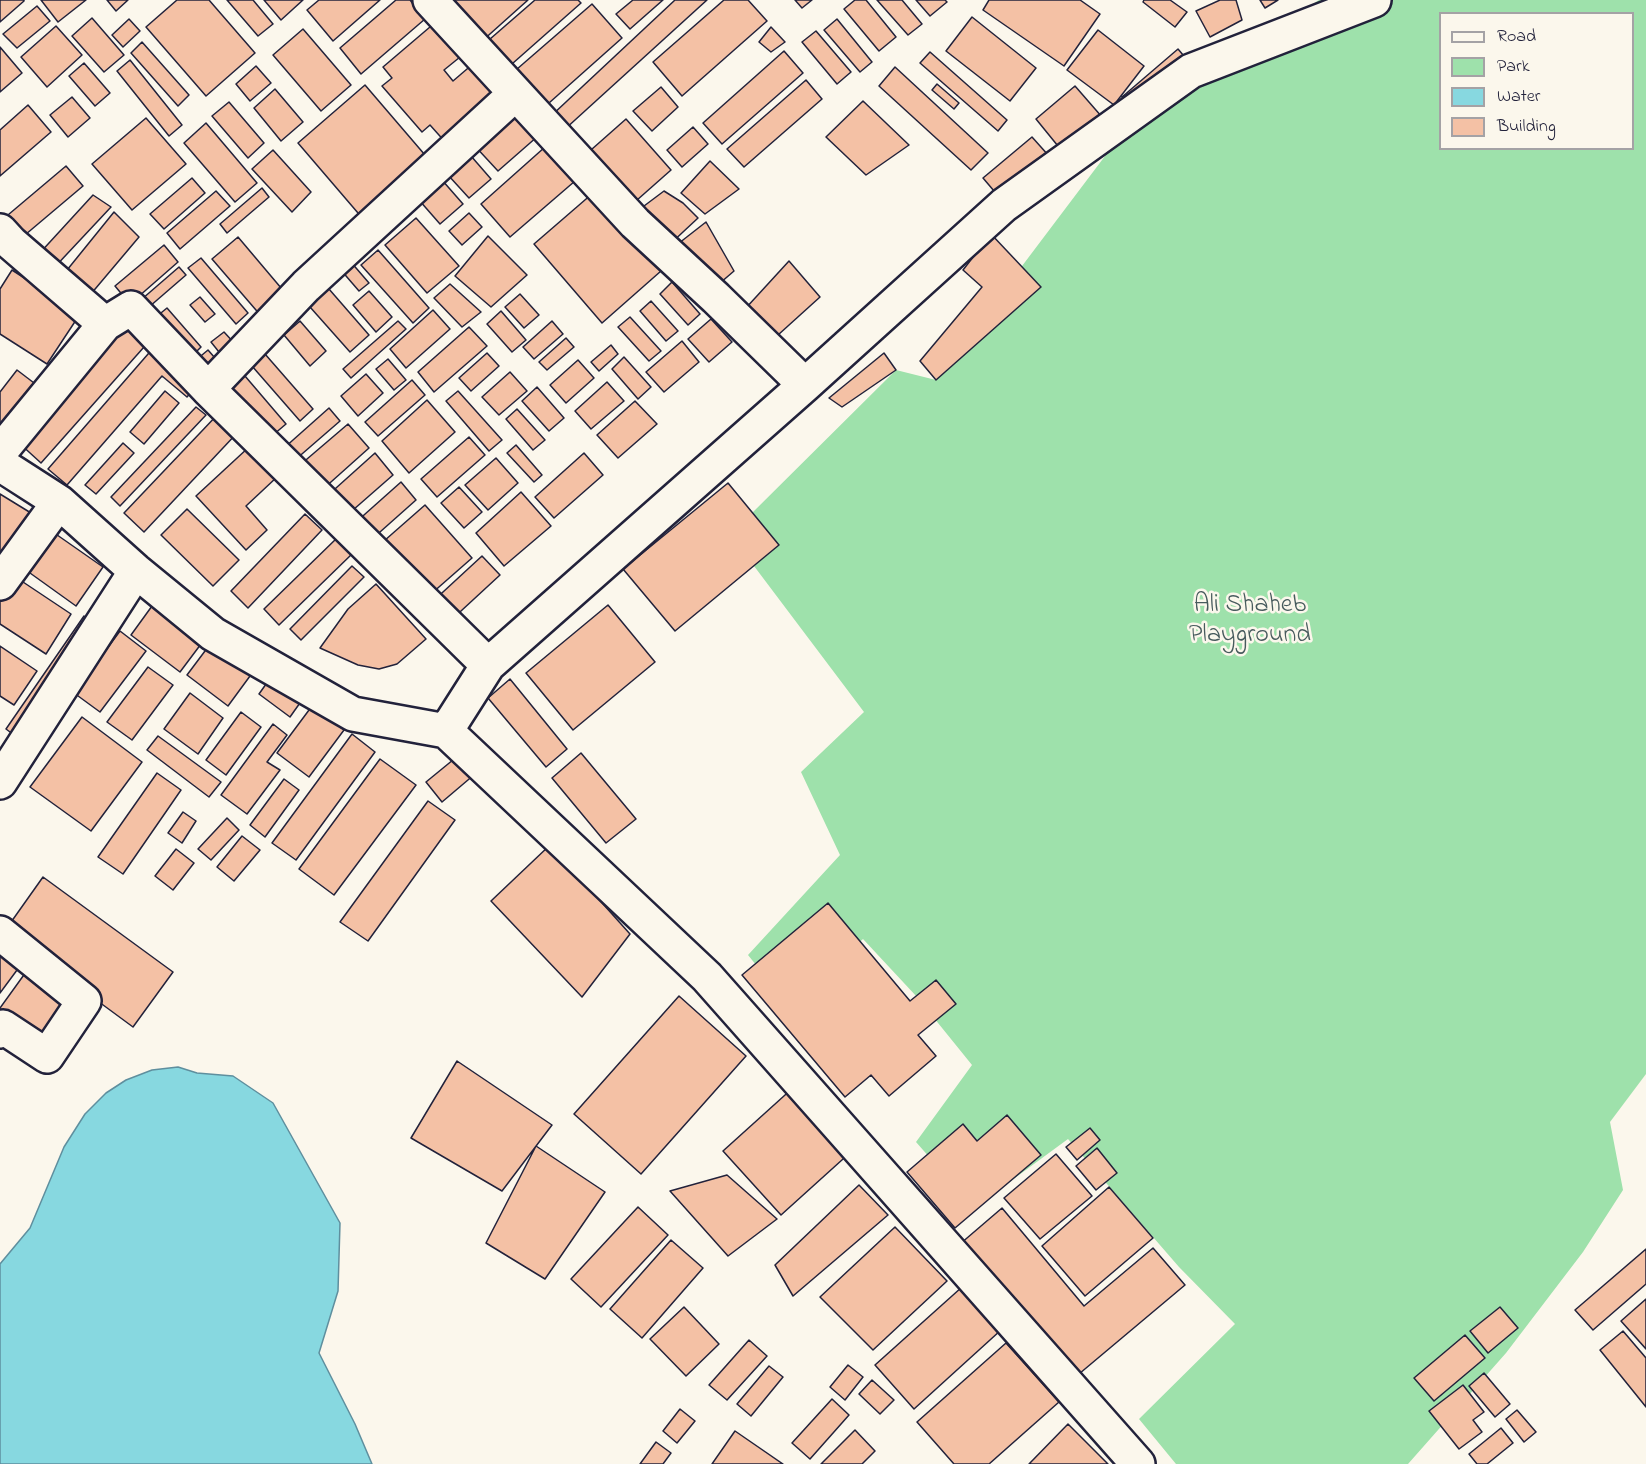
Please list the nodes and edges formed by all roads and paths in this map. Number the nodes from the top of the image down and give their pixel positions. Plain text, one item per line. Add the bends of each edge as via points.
1 (430, 0) edge
2 (1374, 0) edge
3 (515, 94) junction
4 (0, 231) edge
5 (105, 324) junction
6 (805, 385) junction
7 (208, 389) junction
8 (0, 452) edge
9 (0, 464) edge
10 (59, 502) junction
11 (136, 570) junction
12 (0, 583) edge
13 (488, 665) junction
14 (446, 731) junction
15 (0, 782) edge
16 (0, 933) edge
17 (0, 1031) edge
18 (1138, 1464) edge

1 - 3 street
2 - 6 street via 1191,71 1005,205
3 - 6 street via 635,223
3 - 7 street via 306,286
4 - 5 street
5 - 7 street via 131,308
5 - 8 street
6 - 13 street
7 - 13 street
9 - 10 street
10 - 11 street
10 - 12 street
11 - 14 street via 213,634 353,714
11 - 15 street
13 - 14 street
14 - 18 street via 707,976
16 - 17 street via 84,1001 47,1056 3,1028

